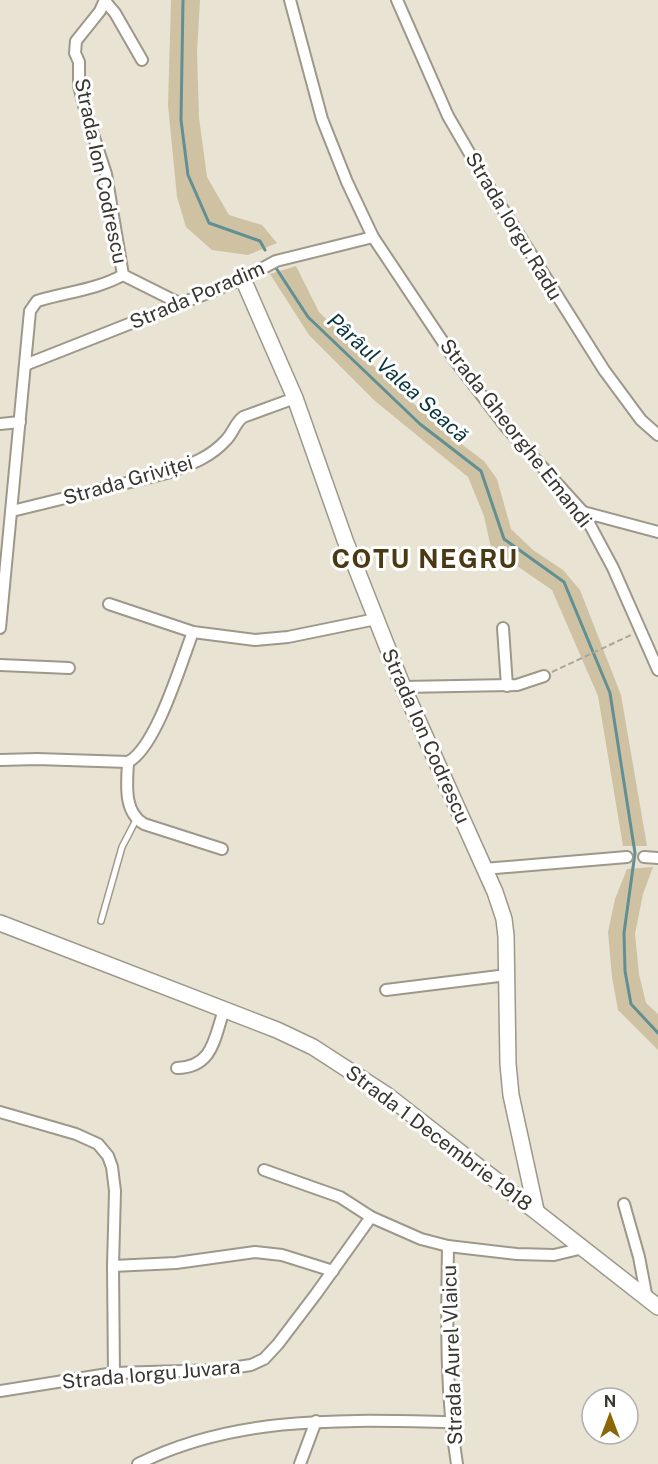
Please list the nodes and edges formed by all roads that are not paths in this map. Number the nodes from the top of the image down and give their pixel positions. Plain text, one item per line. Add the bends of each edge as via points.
1 (105, 0) edge
2 (290, 0) edge
3 (397, 0) edge
4 (142, 60) dead end
5 (373, 237) junction
6 (123, 275) junction
7 (249, 275) junction
8 (179, 303) junction
9 (26, 365) junction
10 (295, 398) junction
11 (20, 422) junction
12 (0, 424) edge
13 (658, 435) edge
14 (12, 511) junction
15 (583, 512) junction
16 (658, 532) edge
17 (109, 604) dead end
18 (376, 619) junction
19 (0, 628) edge
20 (503, 628) dead end
21 (193, 632) junction
22 (0, 665) edge
23 (69, 668) dead end
24 (658, 670) edge
25 (544, 676) road end
26 (507, 686) junction
27 (403, 687) junction
28 (0, 760) edge
29 (128, 762) junction
30 (136, 820) junction
31 (222, 849) dead end
32 (627, 857) dead end
33 (644, 857) dead end
34 (658, 858) edge
35 (484, 869) junction
36 (100, 921) dead end
37 (0, 923) edge
38 (507, 975) junction
39 (386, 990) dead end
40 (224, 1010) junction
41 (177, 1068) dead end
42 (0, 1112) edge
43 (264, 1170) dead end
44 (624, 1204) dead end
45 (536, 1210) junction
46 (371, 1217) junction
47 (448, 1246) junction
48 (583, 1248) junction
49 (112, 1266) junction
50 (333, 1271) junction
51 (652, 1303) edge
52 (114, 1374) junction
53 (0, 1391) edge
54 (316, 1421) junction
55 (450, 1422) junction
56 (138, 1464) edge
57 (300, 1464) edge
58 (457, 1464) edge

1 - 4 street
1 - 6 street, Strada Ion Codrescu via 76,41 75,53 86,113 106,174
2 - 5 street, Strada Gheorghe Emandi via 322,119
3 - 13 street, Strada Iorgu Radu via 448,116 492,192 604,370 641,420
5 - 7 street, Strada Poradim via 276,261
5 - 15 street, Strada Gheorghe Emandi via 457,363 506,427
6 - 8 street, Strada Ion Codrescu
6 - 9 street via 111,282 37,301 30,311
7 - 8 street, Strada Poradim
7 - 10 main road, Strada Ion Codrescu
8 - 9 street, Strada Poradim
9 - 11 street
10 - 14 street, Strada Griviței via 243,417 219,447 192,464
10 - 18 main road, Strada Ion Codrescu
11 - 12 street
11 - 14 street
14 - 19 street
15 - 16 street
15 - 24 street, Strada Gheorghe Emandi via 614,568
17 - 21 street
18 - 21 street via 270,640
18 - 27 main road, Strada Ion Codrescu
20 - 26 street
21 - 29 street via 153,732 142,750
22 - 23 street
25 - 26 street
26 - 27 street
27 - 35 main road, Strada Ion Codrescu
28 - 29 street
29 - 30 street via 130,812
30 - 31 street
30 - 36 lane via 122,847
32 - 35 street
33 - 34 street
35 - 38 main road, Strada Ion Codrescu via 504,919
37 - 40 main road, Strada 1 Decembrie 1918
38 - 39 street
38 - 45 main road, Strada Ion Codrescu via 511,1095
40 - 41 street via 205,1058 191,1068
40 - 45 main road, Strada 1 Decembrie 1918 via 278,1030 345,1067
42 - 49 street via 76,1134 98,1144 108,1156 115,1191
43 - 46 street via 340,1197
44 - 51 street
45 - 48 main road, Strada 1 Decembrie 1918
46 - 47 street
46 - 50 street, Strada Iorgu Juvara
47 - 48 street via 554,1255
47 - 55 street, Strada Aurel Vlaicu
48 - 51 main road, Strada 1 Decembrie 1918
49 - 50 street via 176,1263 255,1252 282,1255
49 - 52 street
50 - 52 street, Strada Iorgu Juvara via 264,1359 218,1370
52 - 53 street, Strada Iorgu Juvara
54 - 55 street
54 - 56 street via 208,1437
54 - 57 street
55 - 58 street, Strada Aurel Vlaicu

